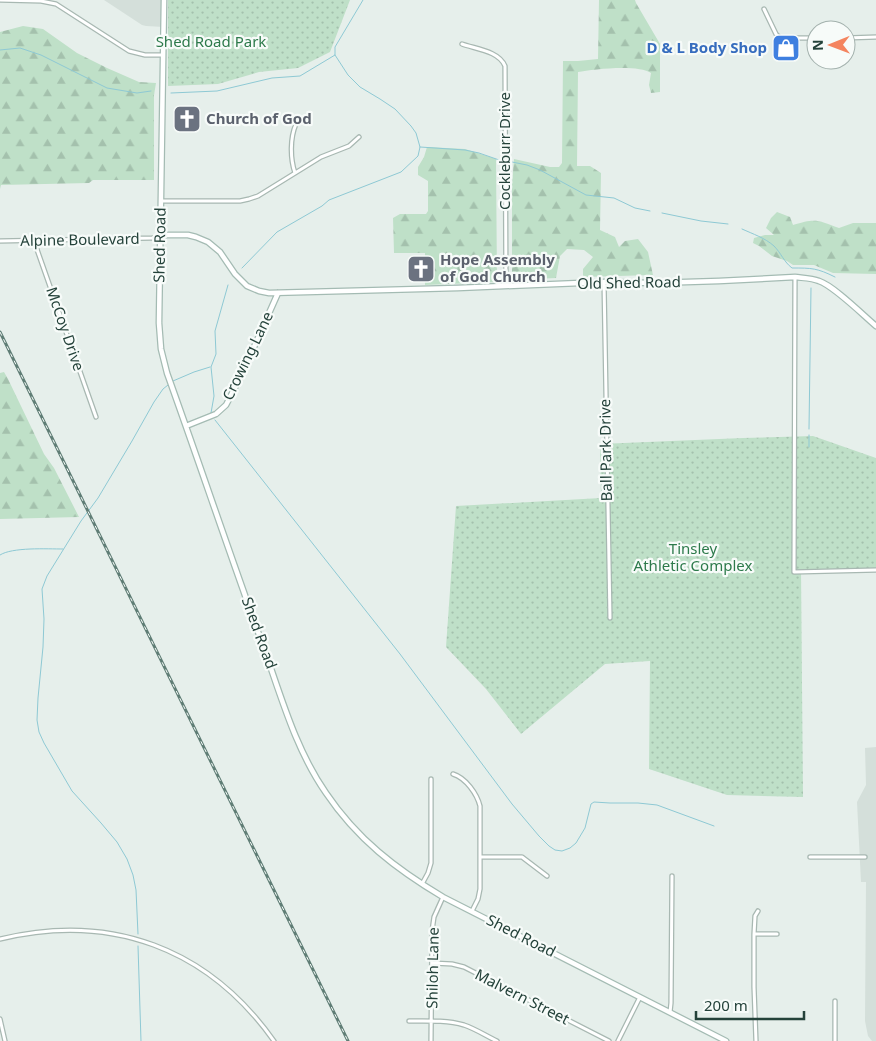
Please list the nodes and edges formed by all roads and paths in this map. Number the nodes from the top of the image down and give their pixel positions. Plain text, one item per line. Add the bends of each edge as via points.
1 (0, 0) edge
2 (164, 0) edge
3 (764, 9) dead end
4 (876, 37) edge
5 (806, 38) edge
6 (856, 38) edge
7 (462, 44) dead end
8 (163, 55) junction
9 (296, 124) dead end
10 (359, 137) dead end
11 (295, 173) junction
12 (161, 201) junction
13 (160, 237) junction
14 (0, 241) edge
15 (34, 241) junction
16 (795, 277) junction
17 (604, 282) junction
18 (506, 286) junction
19 (278, 293) junction
20 (876, 326) edge
21 (96, 417) dead end
22 (186, 426) junction
23 (876, 570) edge
24 (610, 618) dead end
25 (453, 774) dead end
26 (431, 779) dead end
27 (865, 856) dead end
28 (480, 857) junction
29 (810, 857) dead end
30 (547, 876) dead end
31 (672, 876) dead end
32 (422, 884) junction
33 (443, 897) junction
34 (472, 911) junction
35 (758, 911) dead end
36 (754, 934) junction
37 (777, 934) dead end
38 (0, 939) edge
39 (432, 963) junction
40 (640, 997) junction
41 (835, 1001) dead end
42 (670, 1012) junction
43 (0, 1019) edge
44 (409, 1021) dead end
45 (432, 1021) junction
46 (494, 1040) edge
47 (5, 1041) edge
48 (274, 1041) edge
49 (432, 1041) edge
50 (609, 1041) edge
51 (618, 1041) edge
52 (726, 1041) edge
53 (756, 1041) edge
54 (835, 1041) edge

1 - 8 street via 52,2 129,50 138,54
2 - 8 street, Shed Road
3 - 5 street via 780,38
4 - 6 street
7 - 18 street, Cockleburr Drive via 500,57 505,66
8 - 12 street, Shed Road
9 - 11 street via 292,140
10 - 11 street via 349,146 321,157
11 - 12 street via 250,199
12 - 13 street, Shed Road
13 - 15 street, Alpine Boulevard
13 - 19 street, Old Shed Road via 188,235 208,242 247,286 265,293
13 - 22 street, Shed Road via 161,349
14 - 15 street, Alpine Boulevard
15 - 21 street, McCoy Drive
16 - 17 street, Old Shed Road
16 - 20 street, Old Shed Road via 825,284
16 - 23 street via 794,572
17 - 18 street, Old Shed Road
17 - 24 street, Ball Park Drive
18 - 19 street, Old Shed Road
19 - 22 street, Crowing Lane via 226,404 211,417
22 - 32 street, Shed Road via 306,760 324,791 354,830
25 - 28 street via 463,780 480,803
26 - 32 street via 431,863
27 - 29 street
28 - 30 street via 522,857
28 - 34 street via 479,894
31 - 42 street
32 - 33 street, Shed Road
33 - 34 street, Shed Road
33 - 39 street, Shiloh Lane via 433,922
34 - 40 street, Shed Road
35 - 36 street
36 - 37 street
36 - 53 street
38 - 48 street via 32,932 95,931 118,934 158,947 186,959 217,980 250,1011
39 - 45 street, Shiloh Lane
39 - 50 street, Malvern Street via 464,968
40 - 42 street, Shed Road
40 - 51 street
41 - 54 street
42 - 52 street, Shed Road
43 - 47 street
44 - 45 street
45 - 46 street via 462,1025
45 - 49 street, Shiloh Lane

